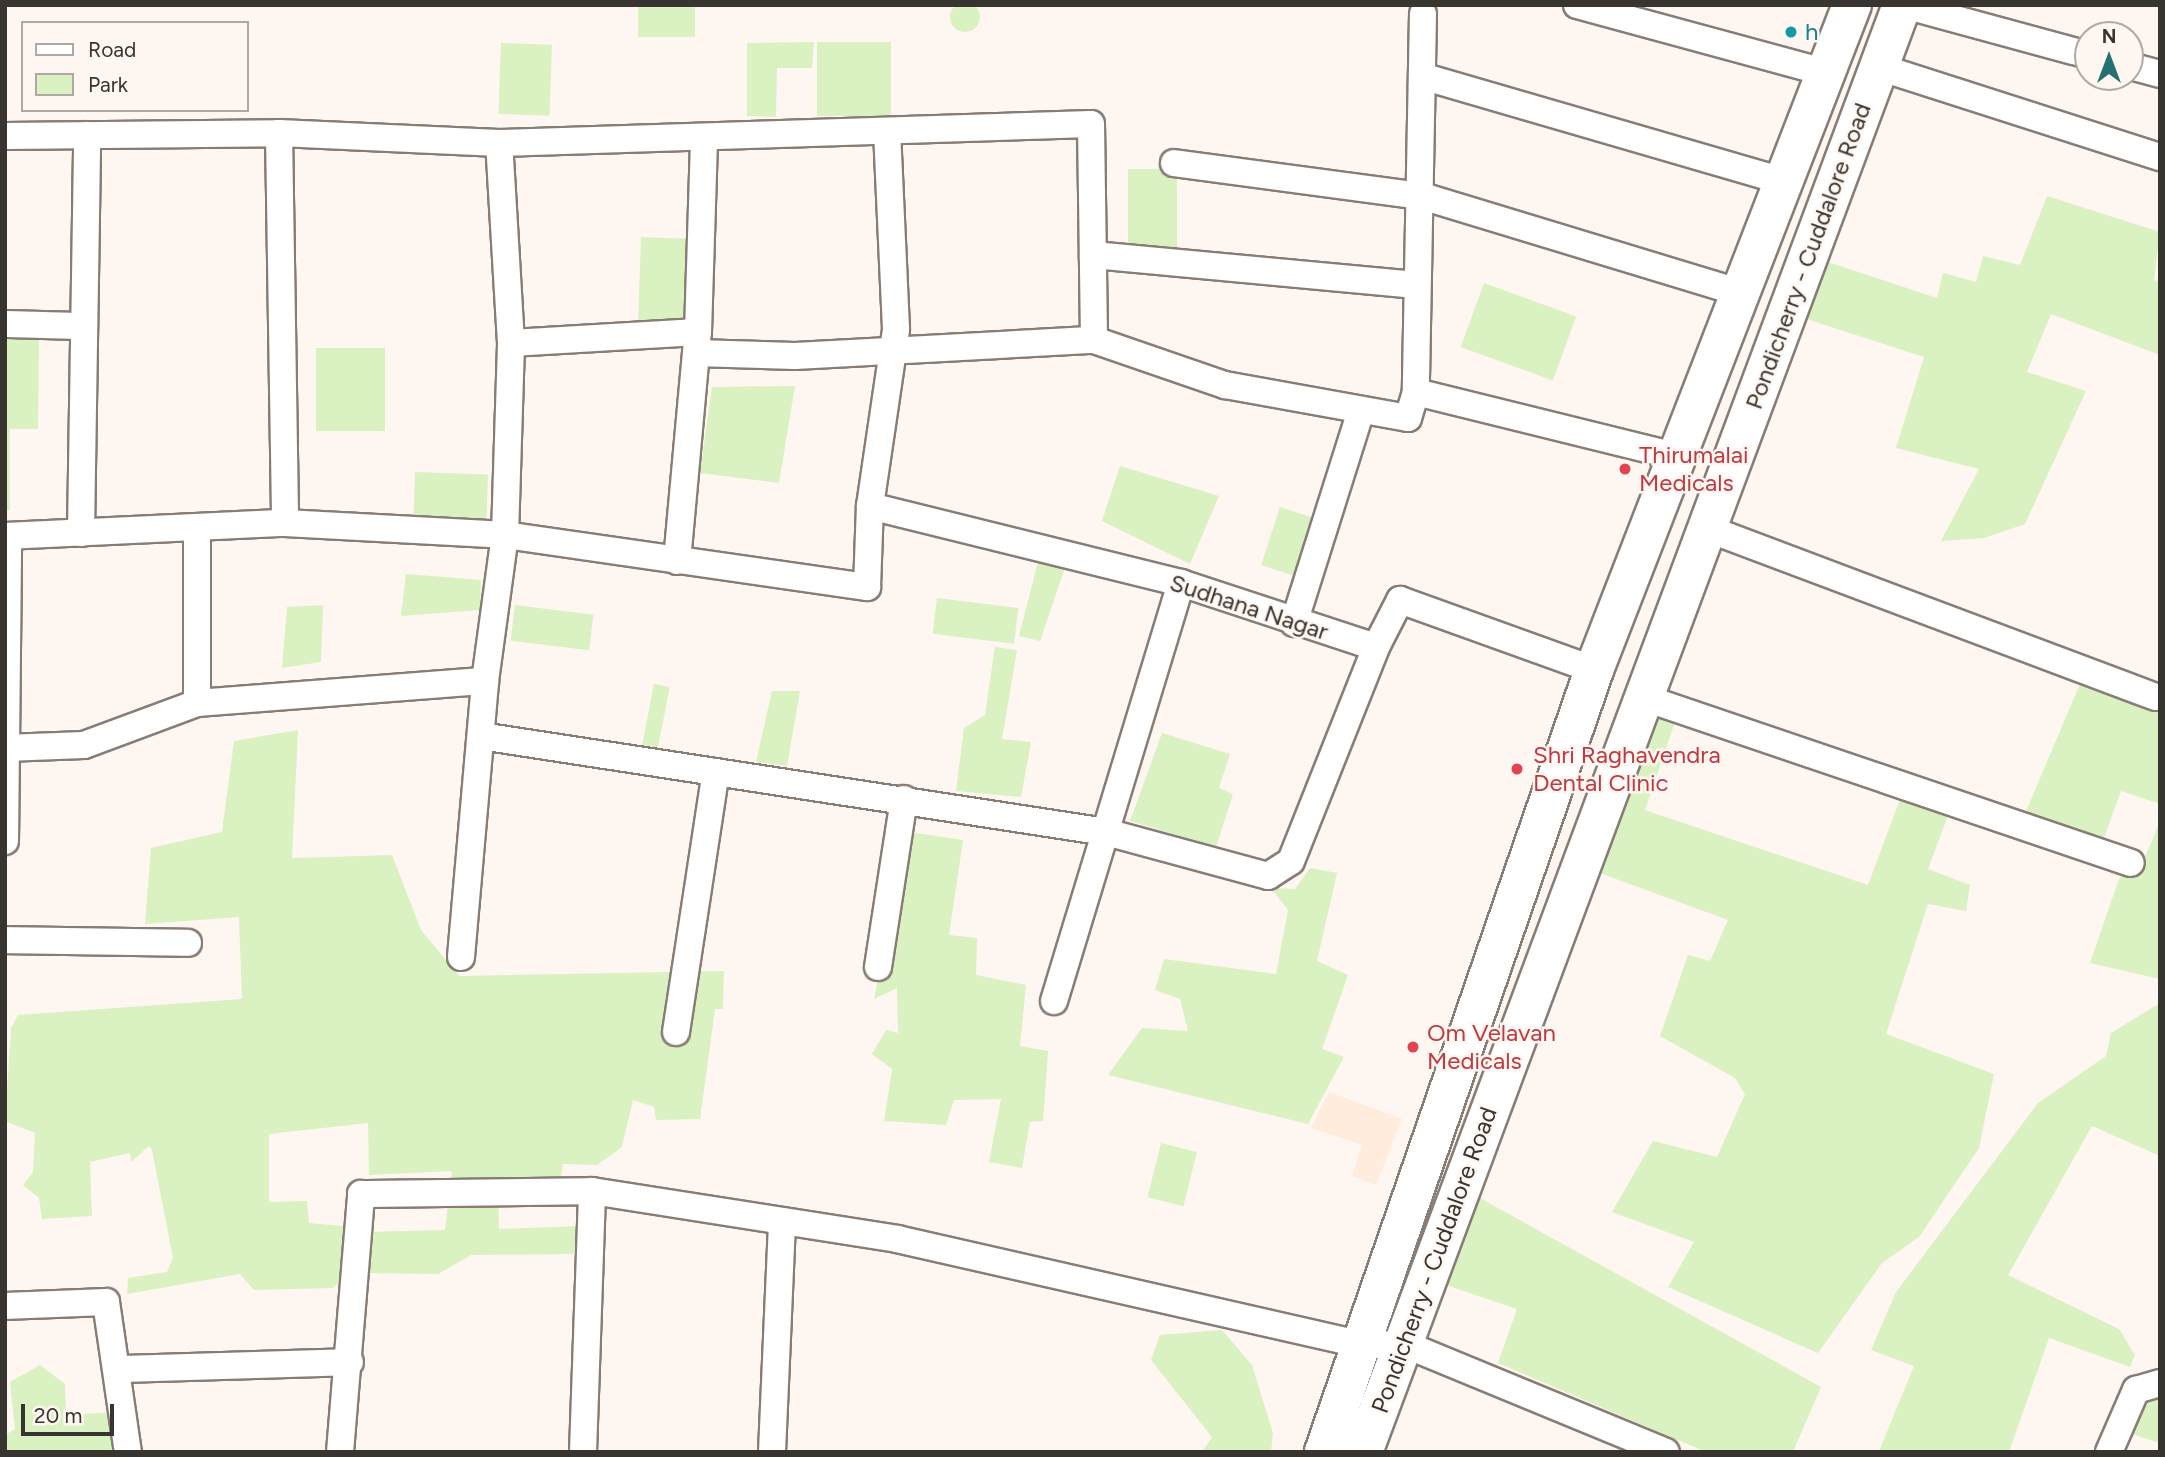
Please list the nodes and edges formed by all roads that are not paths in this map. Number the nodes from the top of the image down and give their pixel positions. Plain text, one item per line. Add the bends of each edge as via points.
1 (1577, 5) edge
2 (1852, 5) edge
3 (1903, 5) edge
4 (1423, 14) dead end
5 (2074, 51) edge
6 (1879, 67) junction
7 (1827, 73) junction
8 (1425, 77) junction
9 (279, 133) junction
10 (887, 134) junction
11 (87, 135) junction
12 (5, 136) edge
13 (705, 139) junction
14 (499, 143) junction
15 (2160, 157) edge
16 (1174, 163) dead end
17 (1783, 181) junction
18 (1422, 196) junction
19 (1093, 255) junction
20 (1417, 285) junction
21 (1738, 292) junction
22 (5, 324) edge
23 (84, 326) junction
24 (1094, 340) junction
25 (697, 342) junction
26 (511, 343) junction
27 (895, 347) junction
28 (1416, 392) junction
29 (1361, 410) junction
30 (1678, 457) junction
31 (870, 506) junction
32 (285, 523) junction
33 (197, 527) junction
34 (1706, 528) junction
35 (81, 533) junction
36 (505, 535) junction
37 (6, 536) edge
38 (677, 561) junction
39 (1181, 583) junction
40 (1294, 623) junction
41 (1376, 647) junction
42 (1598, 664) junction
43 (485, 681) junction
44 (1646, 686) junction
45 (2155, 697) dead end
46 (197, 702) junction
47 (481, 736) junction
48 (6, 748) edge
49 (716, 772) junction
50 (904, 799) junction
51 (1106, 832) junction
52 (5, 841) edge
53 (2131, 863) dead end
54 (5, 940) edge
55 (188, 943) dead end
56 (461, 957) dead end
57 (878, 967) dead end
58 (1054, 1001) dead end
59 (676, 1032) dead end
60 (592, 1191) junction
61 (782, 1221) junction
62 (5, 1306) edge
63 (1404, 1343) junction
64 (1365, 1345) junction
65 (349, 1362) junction
66 (119, 1369) junction
67 (2160, 1383) edge
68 (128, 1452) edge
69 (340, 1452) edge
70 (583, 1452) edge
71 (772, 1452) edge
72 (1324, 1452) edge
73 (1363, 1452) edge
74 (1666, 1452) edge
75 (2109, 1452) edge

1 - 7 street
2 - 7 highway, Pondicherry - Cuddalore Road
3 - 5 street
3 - 6 highway, Pondicherry - Cuddalore Road
4 - 8 street
6 - 15 street
6 - 34 highway, Pondicherry - Cuddalore Road
7 - 17 highway, Pondicherry - Cuddalore Road
8 - 17 street
8 - 18 street
9 - 11 street
9 - 14 street
9 - 32 street
10 - 13 street
10 - 19 street via 1091,124
10 - 27 street
11 - 12 street
11 - 23 street
13 - 14 street
13 - 25 street
14 - 26 street
16 - 18 street
17 - 21 highway, Pondicherry - Cuddalore Road
18 - 20 street
18 - 21 street
19 - 20 street
19 - 24 street
20 - 28 street
21 - 30 highway, Pondicherry - Cuddalore Road
22 - 23 street
23 - 35 street
24 - 27 street
24 - 29 street via 1225,385
25 - 26 street
25 - 27 street via 795,356
25 - 38 street
26 - 36 street
27 - 31 street
28 - 29 street via 1408,418
28 - 30 street
29 - 40 street
30 - 42 highway, Pondicherry - Cuddalore Road
31 - 38 street via 867,587
31 - 39 street, Sudhana Nagar
32 - 33 street
32 - 36 street
33 - 35 street
33 - 46 street
34 - 44 highway, Pondicherry - Cuddalore Road
34 - 45 street
35 - 37 street
36 - 38 street
36 - 43 street
37 - 48 street
39 - 40 street, Sudhana Nagar
39 - 51 street
40 - 41 street, Sudhana Nagar
41 - 42 street via 1400,600
41 - 51 street via 1282,872 1268,876
42 - 44 highway
42 - 64 highway, Pondicherry - Cuddalore Road
43 - 46 street
43 - 47 street
44 - 53 street
44 - 63 highway, Pondicherry - Cuddalore Road
46 - 48 street via 84,744
47 - 49 street
47 - 56 street
48 - 52 street
49 - 50 street
49 - 59 street
50 - 51 street
50 - 57 street
51 - 58 street
54 - 55 street
60 - 61 street
60 - 65 street via 361,1194
60 - 70 street
61 - 64 street via 897,1239
61 - 71 street
62 - 66 street via 106,1302
63 - 64 street
63 - 73 highway, Pondicherry - Cuddalore Road
63 - 74 street
64 - 72 highway, Pondicherry - Cuddalore Road
65 - 66 street
65 - 69 street
66 - 68 street
67 - 75 street via 2136,1390

